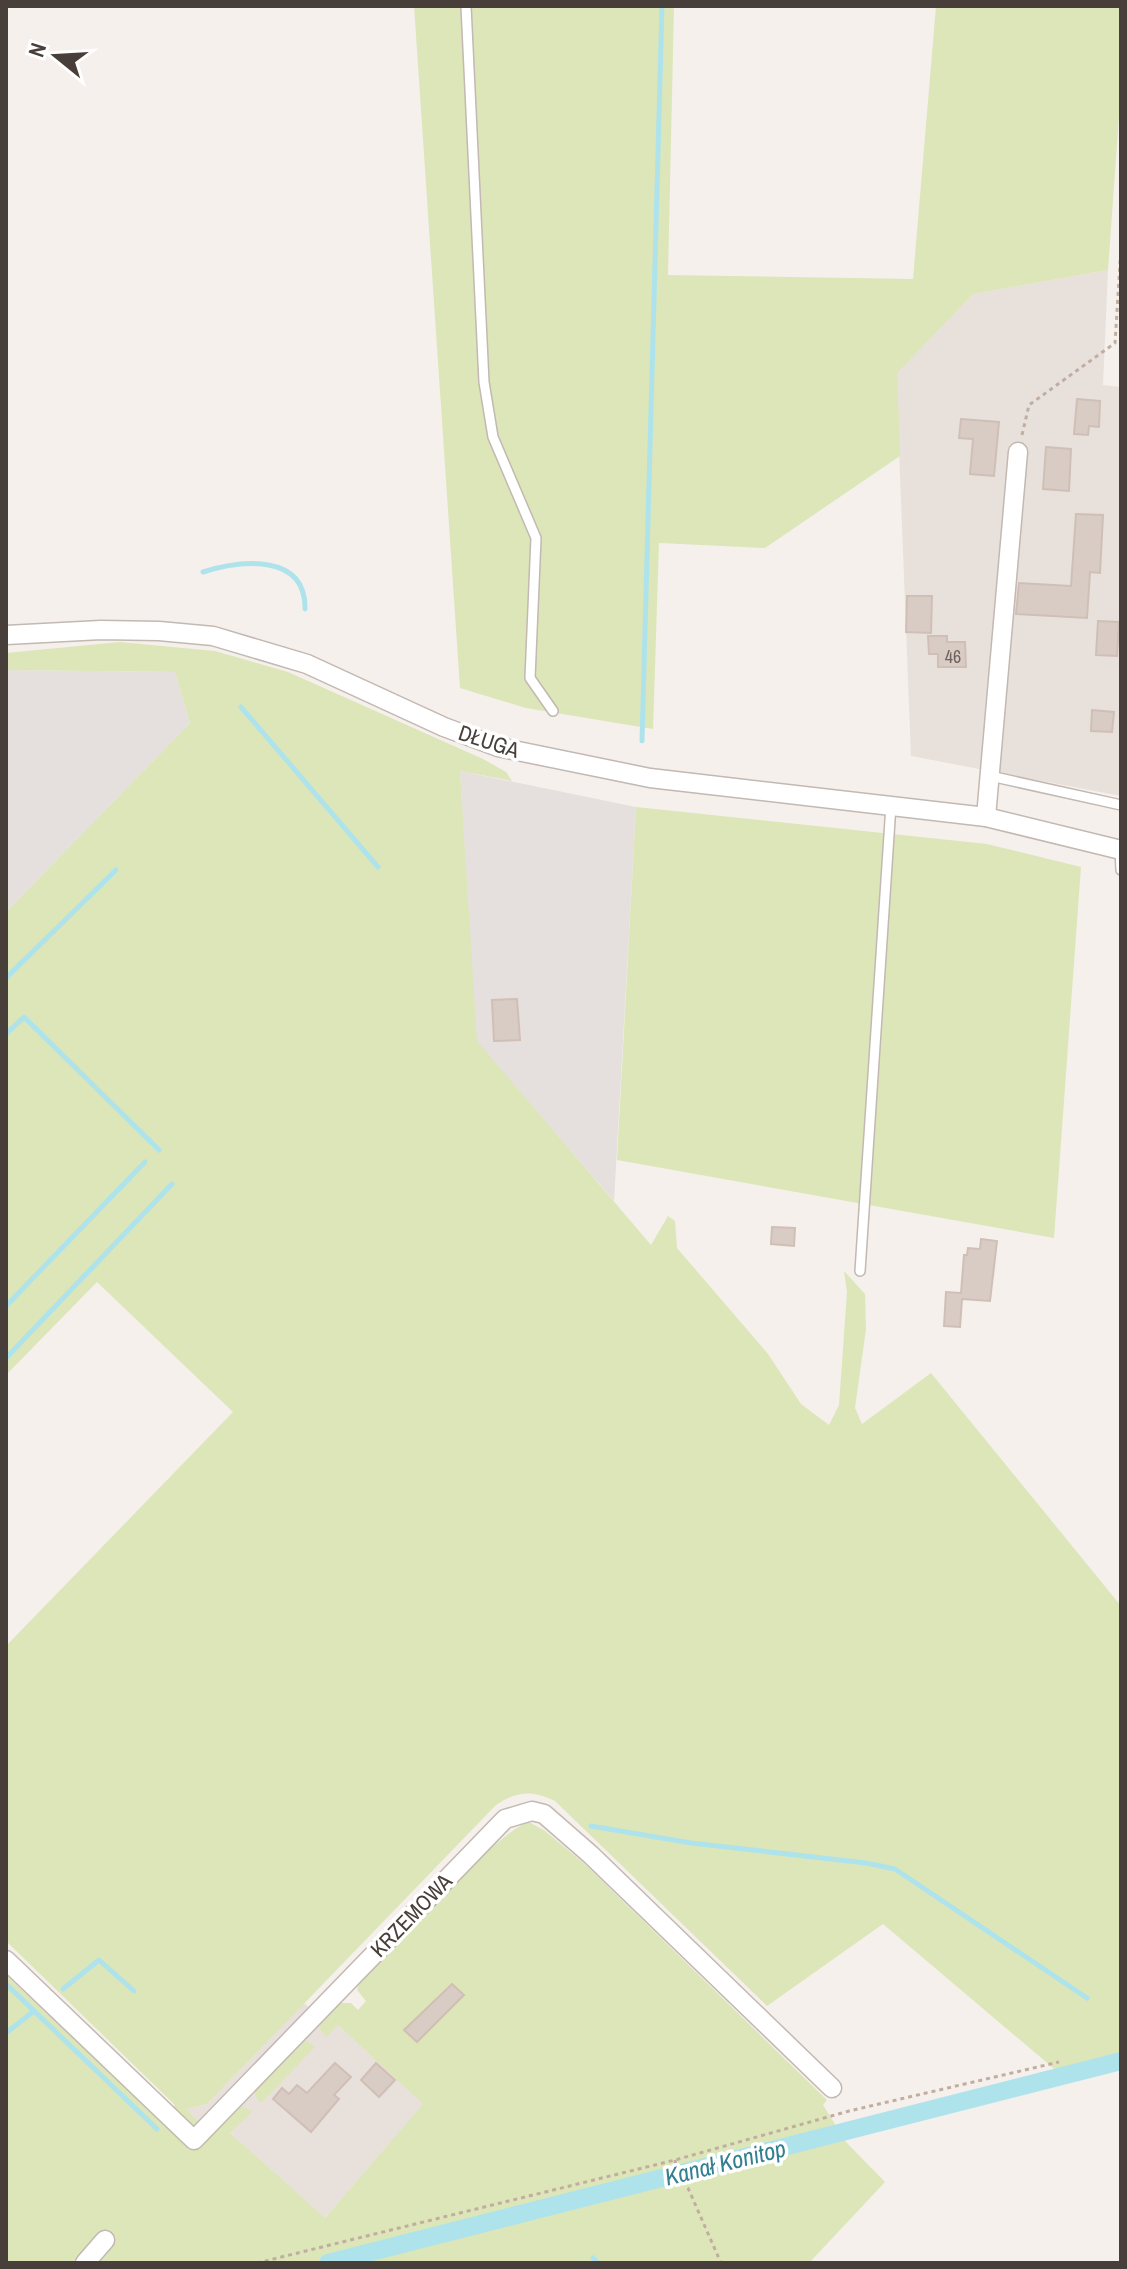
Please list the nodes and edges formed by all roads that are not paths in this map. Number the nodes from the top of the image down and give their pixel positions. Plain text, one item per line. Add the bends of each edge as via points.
1 (466, 6) edge
2 (1018, 452) road end
3 (6, 635) edge
4 (553, 711) dead end
5 (990, 776) junction
6 (891, 805) junction
7 (1121, 805) edge
8 (986, 817) junction
9 (1120, 850) edge
10 (1121, 870) edge
11 (860, 1271) dead end
12 (6, 1960) edge
13 (832, 2088) dead end
14 (105, 2240) dead end
15 (85, 2263) edge

1 - 4 lane via 484,382 493,437 536,538 530,678
2 - 5 street
3 - 6 street, DŁUGA via 101,630 213,636 307,664 498,747 650,778
5 - 7 lane
5 - 8 street
6 - 8 street, DŁUGA
6 - 11 lane
8 - 9 street, DŁUGA
9 - 10 lane
12 - 13 street, KRZEMOWA via 194,2140 505,1819 532,1811 544,1814 591,1855
14 - 15 street

